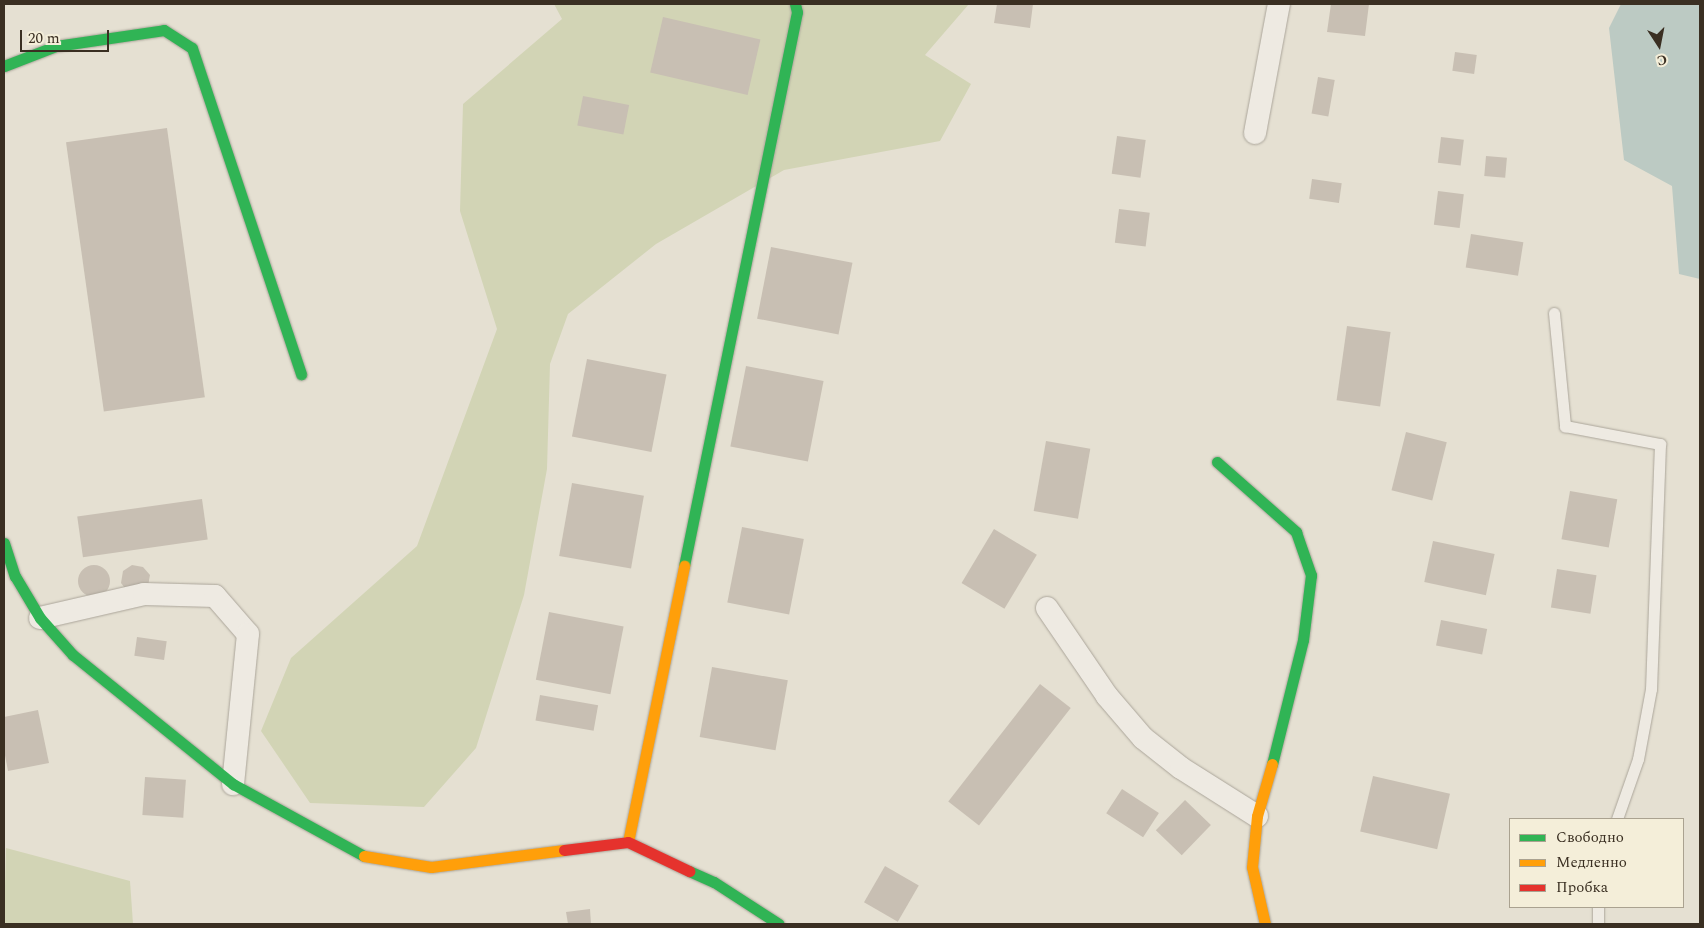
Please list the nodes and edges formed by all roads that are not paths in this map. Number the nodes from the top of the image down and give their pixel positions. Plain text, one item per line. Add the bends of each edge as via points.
1 (795, 4) edge
2 (1279, 4) edge
3 (4, 66) edge
4 (1255, 133) dead end
5 (1554, 313) dead end
6 (301, 374) dead end
7 (1216, 462) dead end
8 (4, 543) edge
9 (10, 573) edge
10 (1047, 608) dead end
11 (40, 618) junction
12 (233, 784) junction
13 (1257, 816) junction
14 (1618, 818) edge
15 (628, 842) junction
16 (1598, 908) edge
17 (779, 924) edge
18 (1266, 924) edge
19 (1598, 924) edge

1 - 15 street via 797,12
2 - 4 street
3 - 6 street via 56,46 164,30 192,48
5 - 14 lane via 1564,426 1660,444 1651,689 1638,759
7 - 13 street via 1296,532 1311,575 1303,640
8 - 9 street
9 - 11 street
10 - 13 street via 1107,696 1143,738 1181,768
11 - 12 street via 73,654
11 - 12 street via 144,594 215,596 248,634
12 - 15 street via 358,855 431,867
13 - 18 street via 1252,867
15 - 17 street via 714,882
16 - 19 lane

